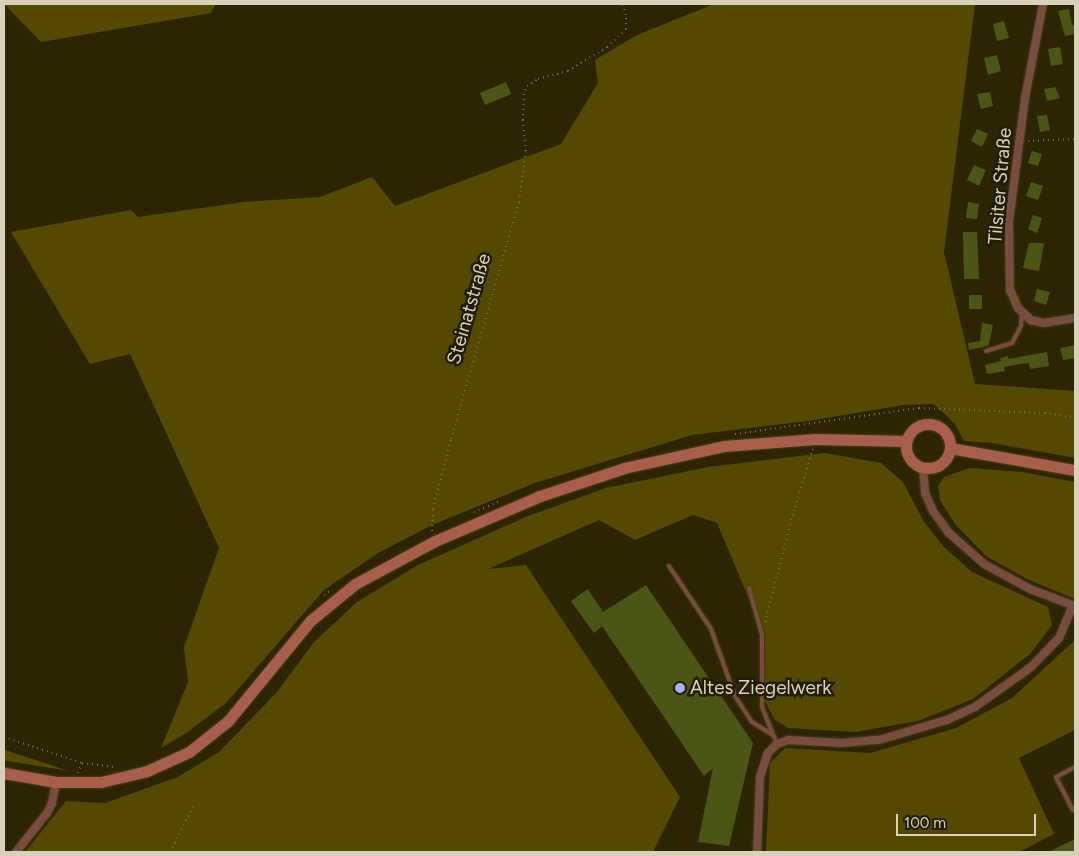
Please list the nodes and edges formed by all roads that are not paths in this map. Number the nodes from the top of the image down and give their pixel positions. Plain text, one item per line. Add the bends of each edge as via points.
1 (1043, 4) edge
2 (1022, 312) junction
3 (1075, 318) edge
4 (986, 350) dead end
5 (906, 442) junction
6 (950, 448) junction
7 (923, 468) junction
8 (1075, 470) edge
9 (669, 566) dead end
10 (749, 588) dead end
11 (1074, 606) edge
12 (773, 735) junction
13 (777, 744) junction
14 (1075, 767) edge
15 (4, 773) edge
16 (56, 782) junction
17 (1075, 808) edge
18 (16, 852) edge
19 (757, 852) edge

1 - 2 street, Tilsiter Straße via 1033,48 1009,222 1010,290
2 - 3 street via 1031,320 1044,323
2 - 4 lane via 1012,343
5 - 6 main road via 915,427 931,424 946,432
5 - 7 main road via 909,458
5 - 16 main road via 816,439 724,446 624,468 540,496 444,536 385,567 331,603 310,621 228,721 190,752 123,779
6 - 7 main road via 941,464
6 - 8 main road
7 - 11 street via 925,493 948,532 984,564 1030,589
9 - 12 lane via 711,629 735,696 752,722
10 - 12 lane via 762,635 762,707
11 - 13 street via 1052,645 1031,667 975,708 948,720 879,740 842,743 788,740
12 - 13 lane
13 - 19 street via 768,753 760,777
14 - 17 lane via 1056,777 1072,810
15 - 16 main road
16 - 18 street via 47,813

